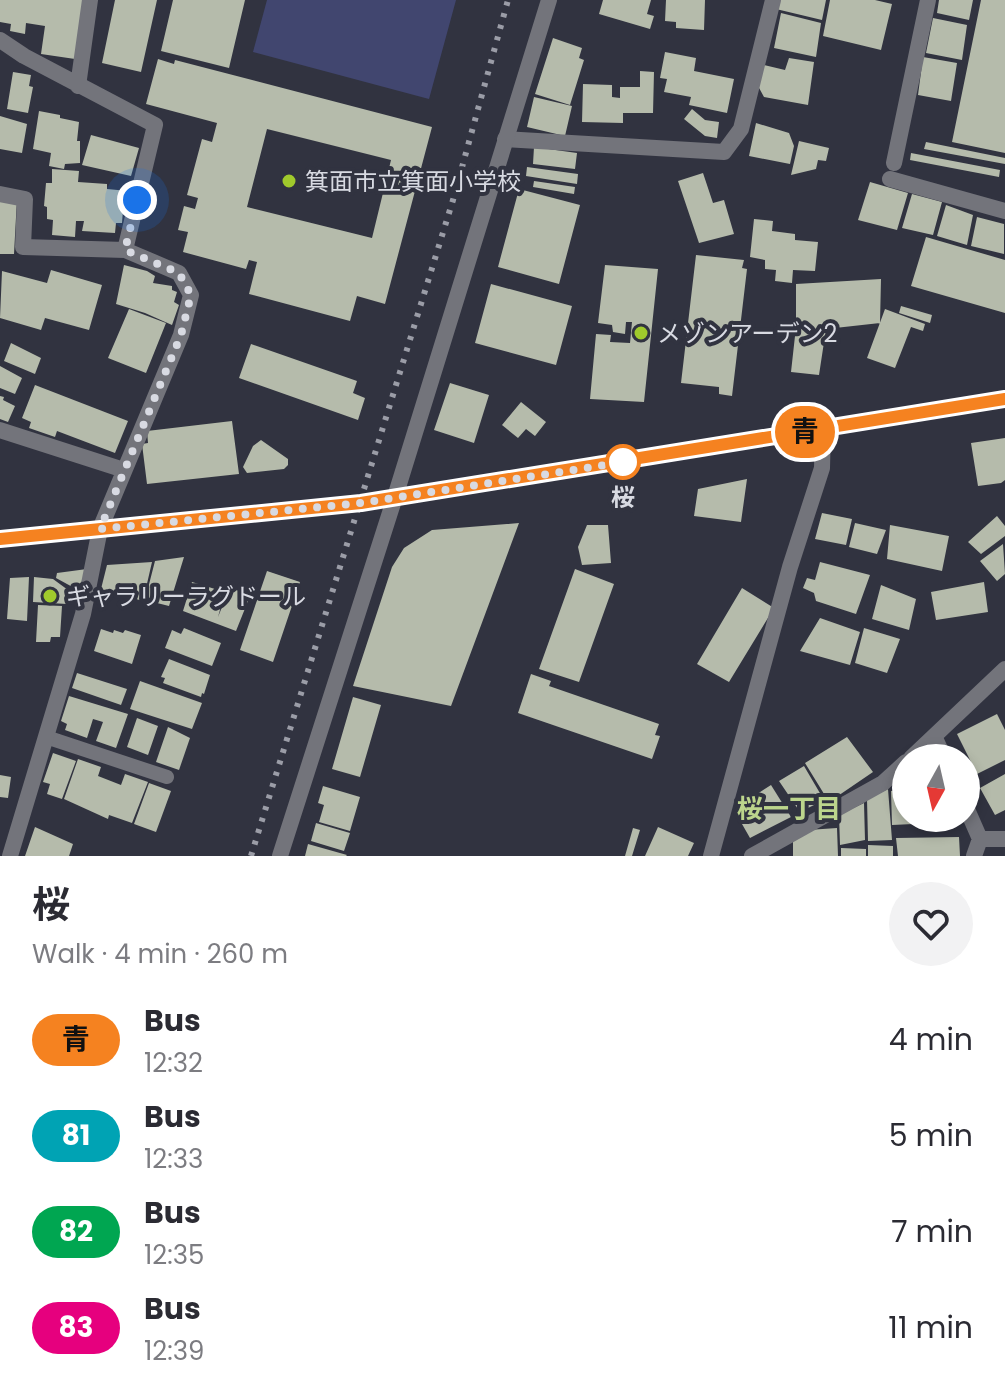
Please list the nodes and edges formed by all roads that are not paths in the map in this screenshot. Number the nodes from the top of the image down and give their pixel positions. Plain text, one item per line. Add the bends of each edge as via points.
1 (90, 0) edge
2 (549, 0) edge
3 (773, 0) edge
4 (928, 0) edge
5 (0, 40) edge
6 (78, 86) junction
7 (505, 139) junction
8 (0, 194) edge
9 (1005, 211) edge
10 (125, 250) junction
11 (1005, 399) edge
12 (823, 429) junction
13 (0, 430) edge
14 (124, 470) junction
15 (395, 497) junction
16 (100, 529) junction
17 (0, 539) edge
18 (1005, 669) edge
19 (46, 737) junction
20 (935, 738) junction
21 (928, 744) edge
22 (938, 744) edge
23 (892, 775) edge
24 (167, 777) dead end
25 (977, 832) edge
26 (980, 839) junction
27 (1005, 839) edge
28 (10, 856) edge
29 (280, 856) edge
30 (711, 856) edge
31 (752, 856) edge
32 (974, 856) edge

1 - 6 street
2 - 7 street
3 - 7 street via 741,129 724,152
4 - 9 street via 892,171
5 - 6 street
6 - 10 street via 155,125
7 - 15 street
8 - 10 street via 25,199 23,247
10 - 14 street via 179,273 191,295 181,335
11 - 12 street
12 - 15 street
12 - 30 street via 822,468
13 - 14 street
14 - 16 street
15 - 16 street
15 - 29 street
16 - 17 street
16 - 19 street via 83,614
18 - 20 street
19 - 24 lane
19 - 28 street
20 - 21 street
20 - 22 street
23 - 31 street
25 - 26 street
26 - 27 street
26 - 32 street

